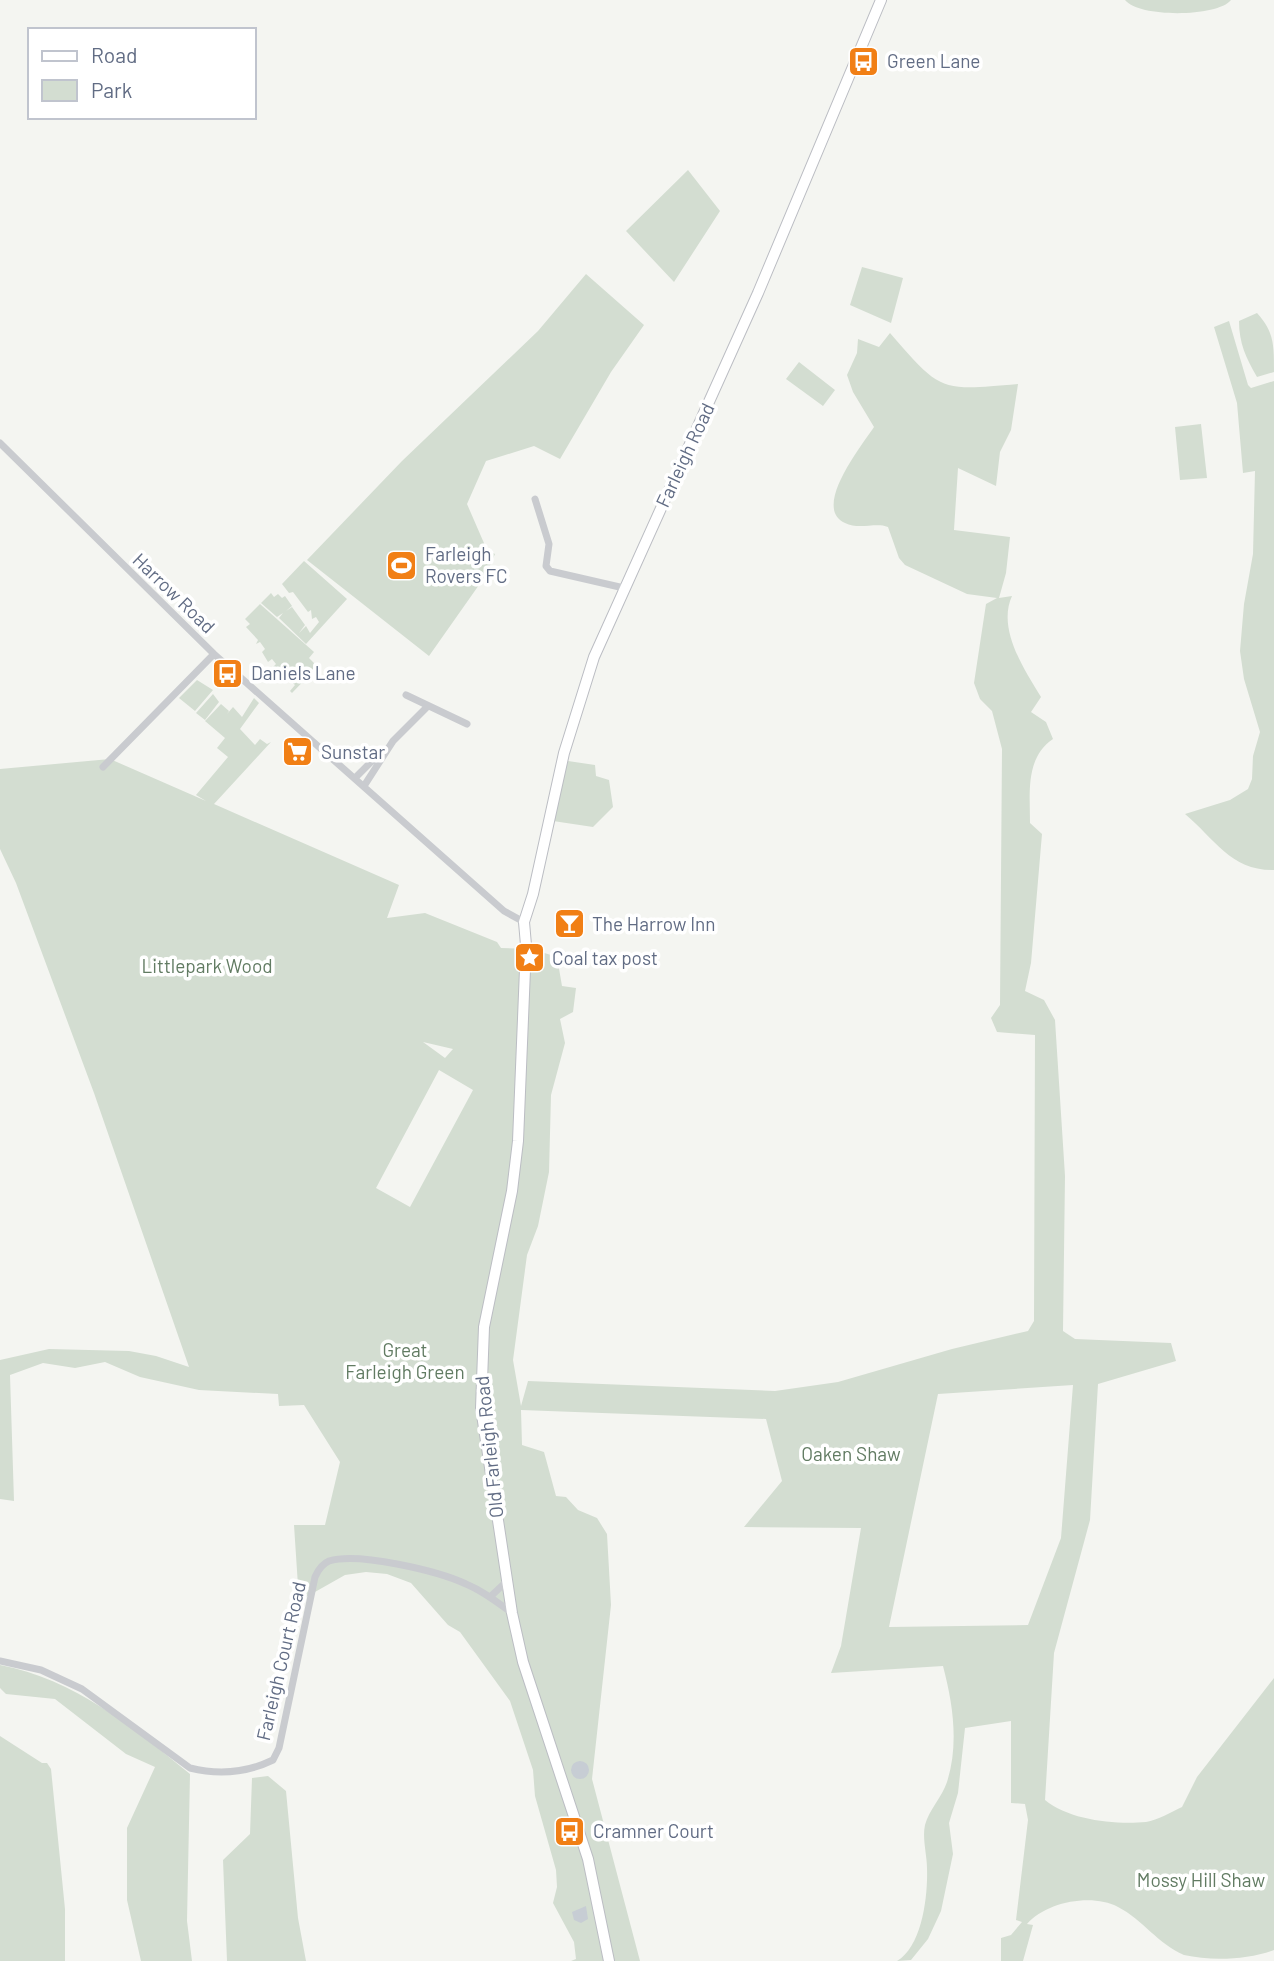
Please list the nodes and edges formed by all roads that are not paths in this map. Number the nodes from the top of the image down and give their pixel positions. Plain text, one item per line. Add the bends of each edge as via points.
1 (881, 0) edge
2 (0, 443) edge
3 (535, 499) dead end
4 (624, 588) junction
5 (214, 654) junction
6 (406, 695) dead end
7 (426, 708) junction
8 (467, 724) dead end
9 (393, 741) junction
10 (103, 767) dead end
11 (355, 778) junction
12 (364, 786) junction
13 (524, 922) junction
14 (506, 1581) junction
15 (490, 1597) junction
16 (512, 1613) junction
17 (0, 1661) edge
18 (609, 1961) edge

1 - 4 street, Farleigh Road via 753,305
2 - 5 street, Harrow Road
3 - 4 street via 549,544 546,566
4 - 13 street, Farleigh Road via 576,712
5 - 10 street
5 - 11 street, Harrow Road
6 - 7 street
7 - 8 street
7 - 9 street
9 - 11 street
9 - 12 street
11 - 12 street, Harrow Road
12 - 13 street, Harrow Road via 504,911
13 - 14 street, Old Farleigh Road via 518,1141 480,1366 483,1420
14 - 15 street
14 - 16 street, Old Farleigh Road
15 - 16 street, Farleigh Court Road
15 - 17 street, Farleigh Court Road via 445,1575 387,1562 328,1561 316,1577 279,1748 273,1760 234,1771 210,1773 190,1768 82,1689 41,1670
16 - 18 street, Old Farleigh Road via 523,1662 586,1855

